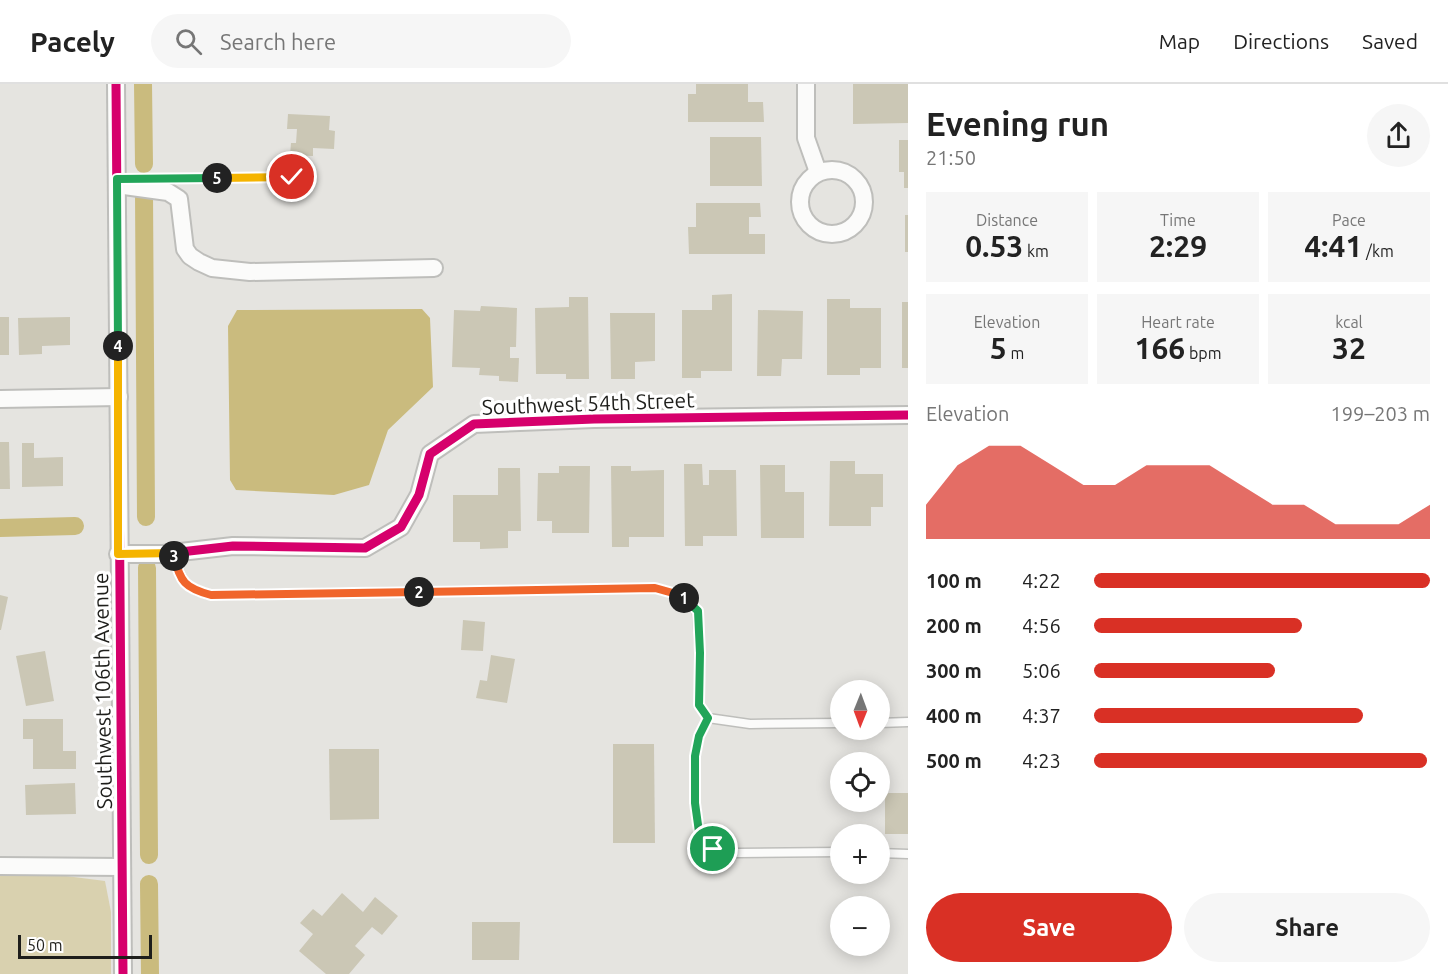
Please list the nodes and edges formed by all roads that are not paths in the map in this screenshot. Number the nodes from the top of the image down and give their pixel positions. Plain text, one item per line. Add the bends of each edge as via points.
1 (116, 84) edge
2 (806, 84) edge
3 (818, 172) dead end
4 (292, 177) dead end
5 (117, 182) junction
6 (434, 268) dead end
7 (119, 397) junction
8 (0, 399) edge
9 (908, 416) edge
10 (174, 553) junction
11 (118, 554) junction
12 (708, 718) junction
13 (908, 722) edge
14 (830, 723) edge
15 (890, 723) edge
16 (830, 852) edge
17 (890, 854) edge
18 (908, 855) edge
19 (0, 866) edge
20 (122, 867) junction
21 (123, 974) edge

1 - 5 street, Southwest 106th Avenue
2 - 3 street via 806,138
4 - 5 lane
5 - 6 street via 168,192 179,200 185,249 212,268 250,272
5 - 7 street, Southwest 106th Avenue
7 - 8 street
7 - 11 street, Southwest 106th Avenue
9 - 10 street, Southwest 54th Street via 474,424 430,454 419,495 401,527 364,548 233,546
10 - 11 street, Southwest 54th Street
10 - 12 lane via 182,582 211,595 655,588 680,595 698,611 699,705
11 - 20 street, Southwest 106th Avenue
12 - 14 lane via 750,724
12 - 16 lane via 695,756 695,803 699,832 713,849 738,853
13 - 15 lane
17 - 18 lane
19 - 20 street
20 - 21 street, Southwest 106th Avenue

